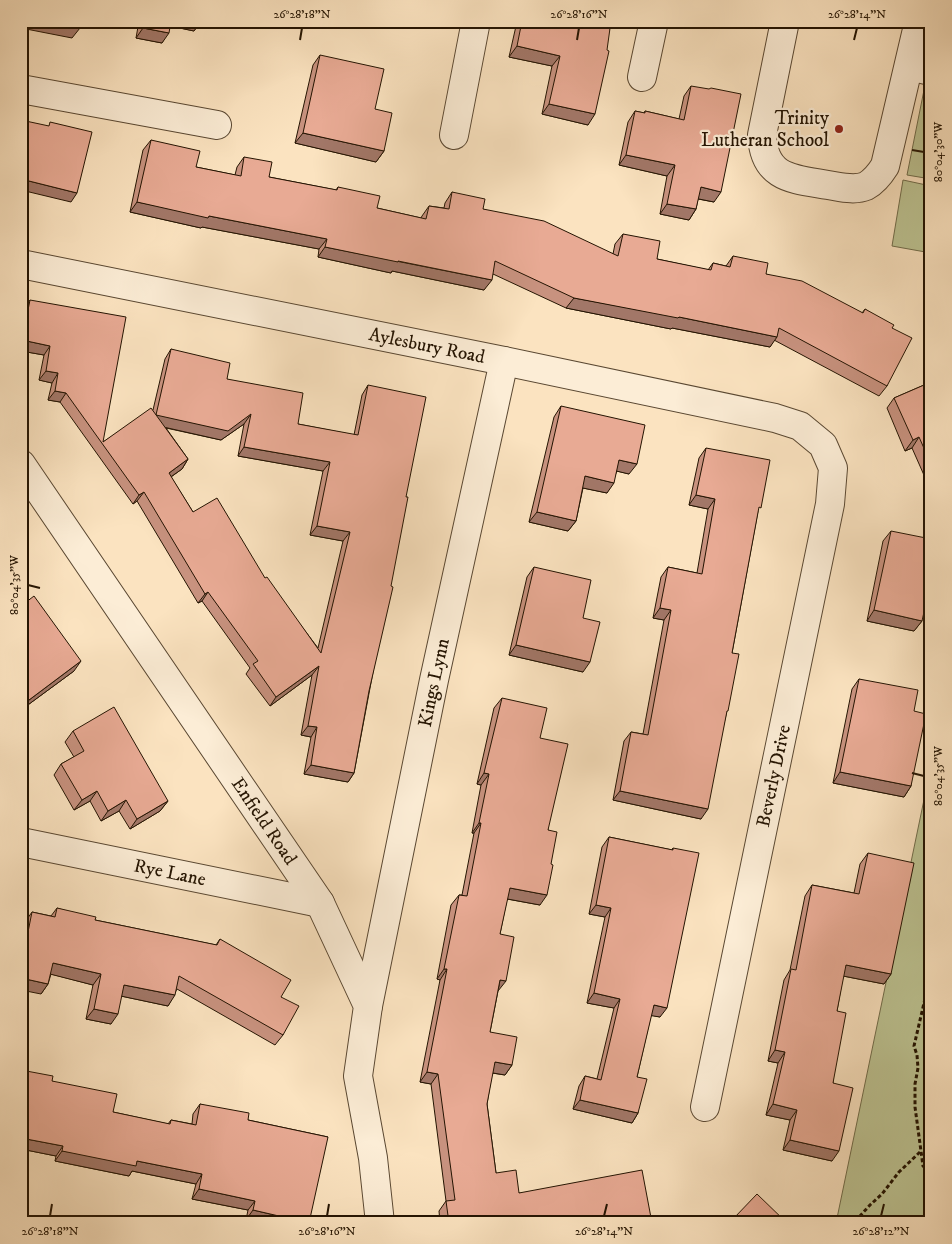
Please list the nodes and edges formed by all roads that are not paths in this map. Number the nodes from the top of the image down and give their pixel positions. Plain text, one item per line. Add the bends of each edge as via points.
1 (476, 21) edge
2 (654, 21) edge
3 (785, 21) edge
4 (919, 21) edge
5 (920, 69) edge
6 (642, 76) dead end
7 (21, 89) edge
8 (218, 125) dead end
9 (454, 135) dead end
10 (21, 264) edge
11 (504, 360) junction
12 (823, 446) joint
13 (21, 464) edge
14 (21, 842) edge
15 (320, 903) junction
16 (368, 1006) junction
17 (705, 1107) dead end
18 (380, 1223) edge

1 - 9 street
2 - 6 street
3 - 5 street via 762,146 773,167 793,179 854,189 878,178
4 - 5 street
7 - 8 street
10 - 11 street, Aylesbury Road
11 - 12 street, Aylesbury Road via 775,418 800,426
11 - 16 street, Kings Lynn via 436,670
12 - 17 street, Beverly Drive via 833,468 830,504
13 - 15 street, Enfield Road
14 - 15 street, Rye Lane
15 - 16 street, Enfield Road
16 - 18 street via 358,1076 373,1158

